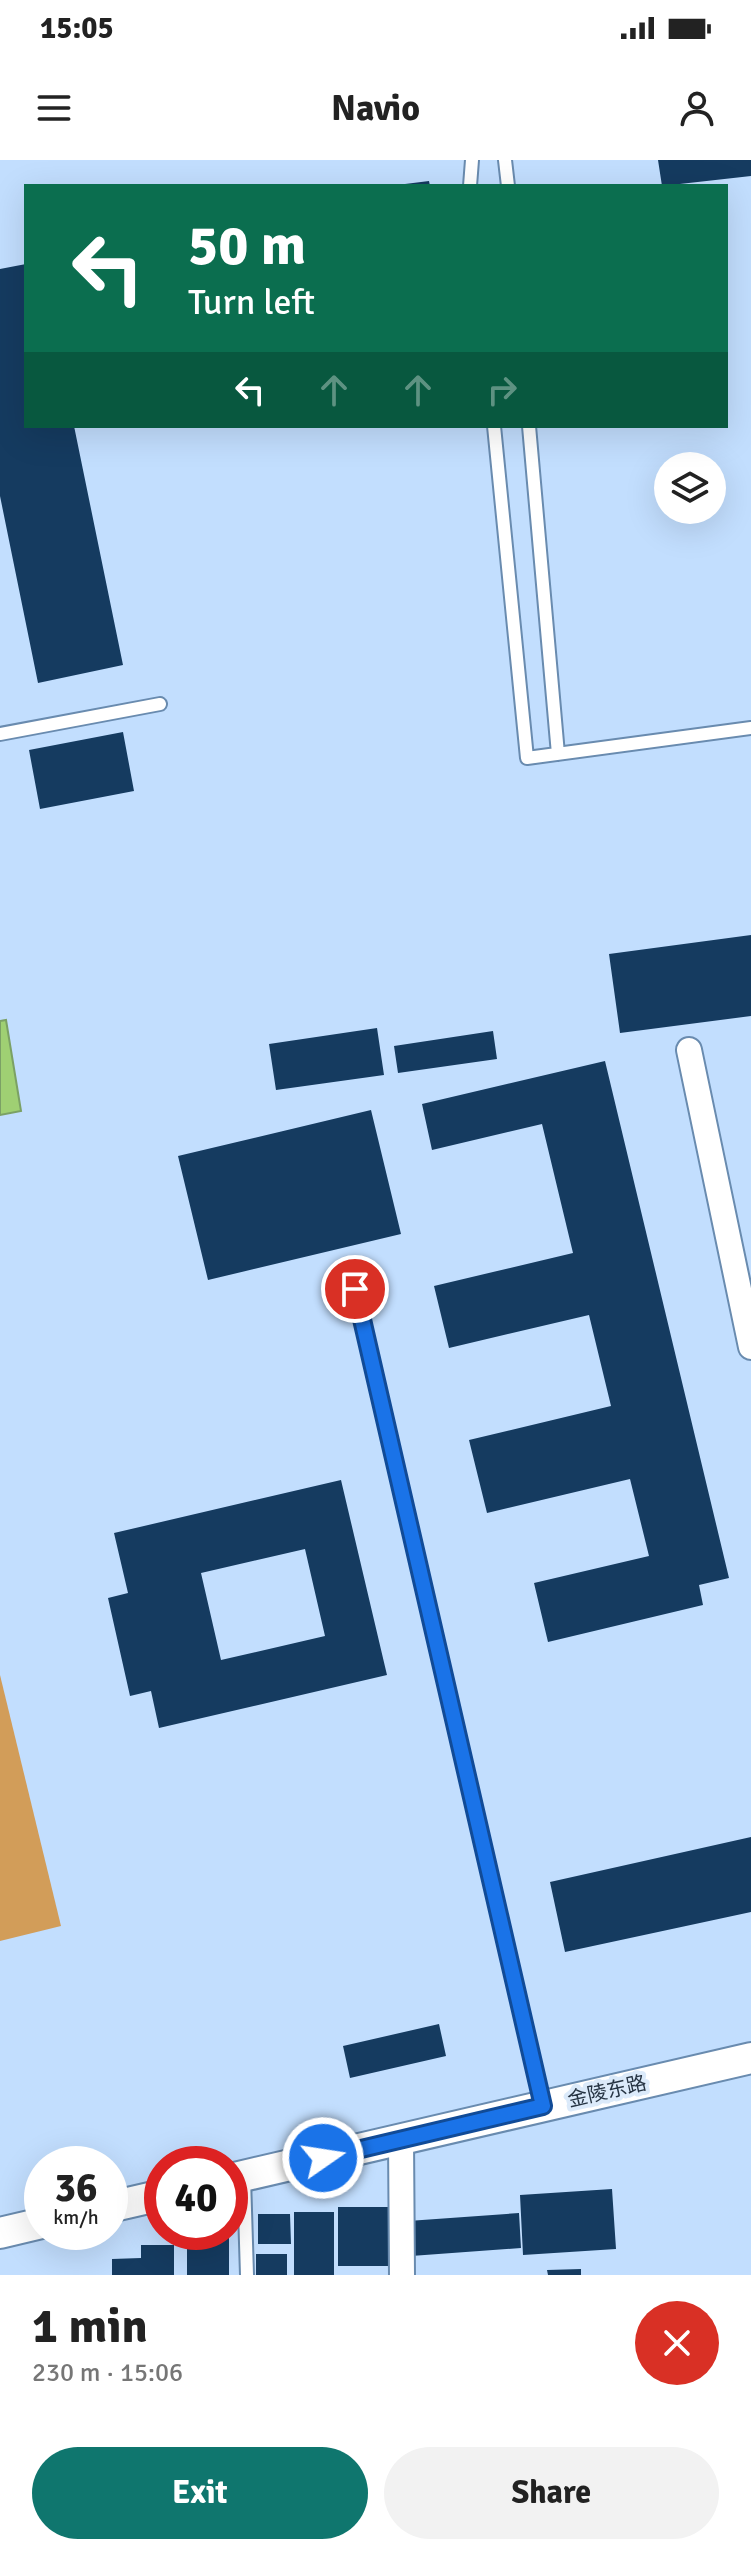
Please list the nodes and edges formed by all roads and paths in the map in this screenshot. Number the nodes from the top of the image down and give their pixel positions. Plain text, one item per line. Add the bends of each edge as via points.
1 (472, 160) edge
2 (505, 160) edge
3 (470, 184) edge
4 (508, 184) edge
5 (494, 428) edge
6 (529, 428) edge
7 (160, 704) dead end
8 (751, 728) edge
9 (0, 734) edge
10 (558, 754) junction
11 (689, 1050) dead end
12 (355, 1289) dead end
13 (751, 1347) edge
14 (751, 2058) edge
15 (543, 2106) junction
16 (401, 2139) junction
17 (248, 2175) edge
18 (24, 2227) edge
19 (0, 2233) edge
20 (244, 2250) edge
21 (247, 2275) edge
22 (402, 2275) edge

1 - 3 lane
2 - 4 lane
5 - 10 lane via 527,758
6 - 10 lane
7 - 9 lane
8 - 10 lane
11 - 13 street
12 - 15 lane
14 - 15 street, 金陵东路
15 - 16 street, 金陵东路
16 - 17 street, 金陵东路
16 - 22 street
18 - 19 street
20 - 21 lane

